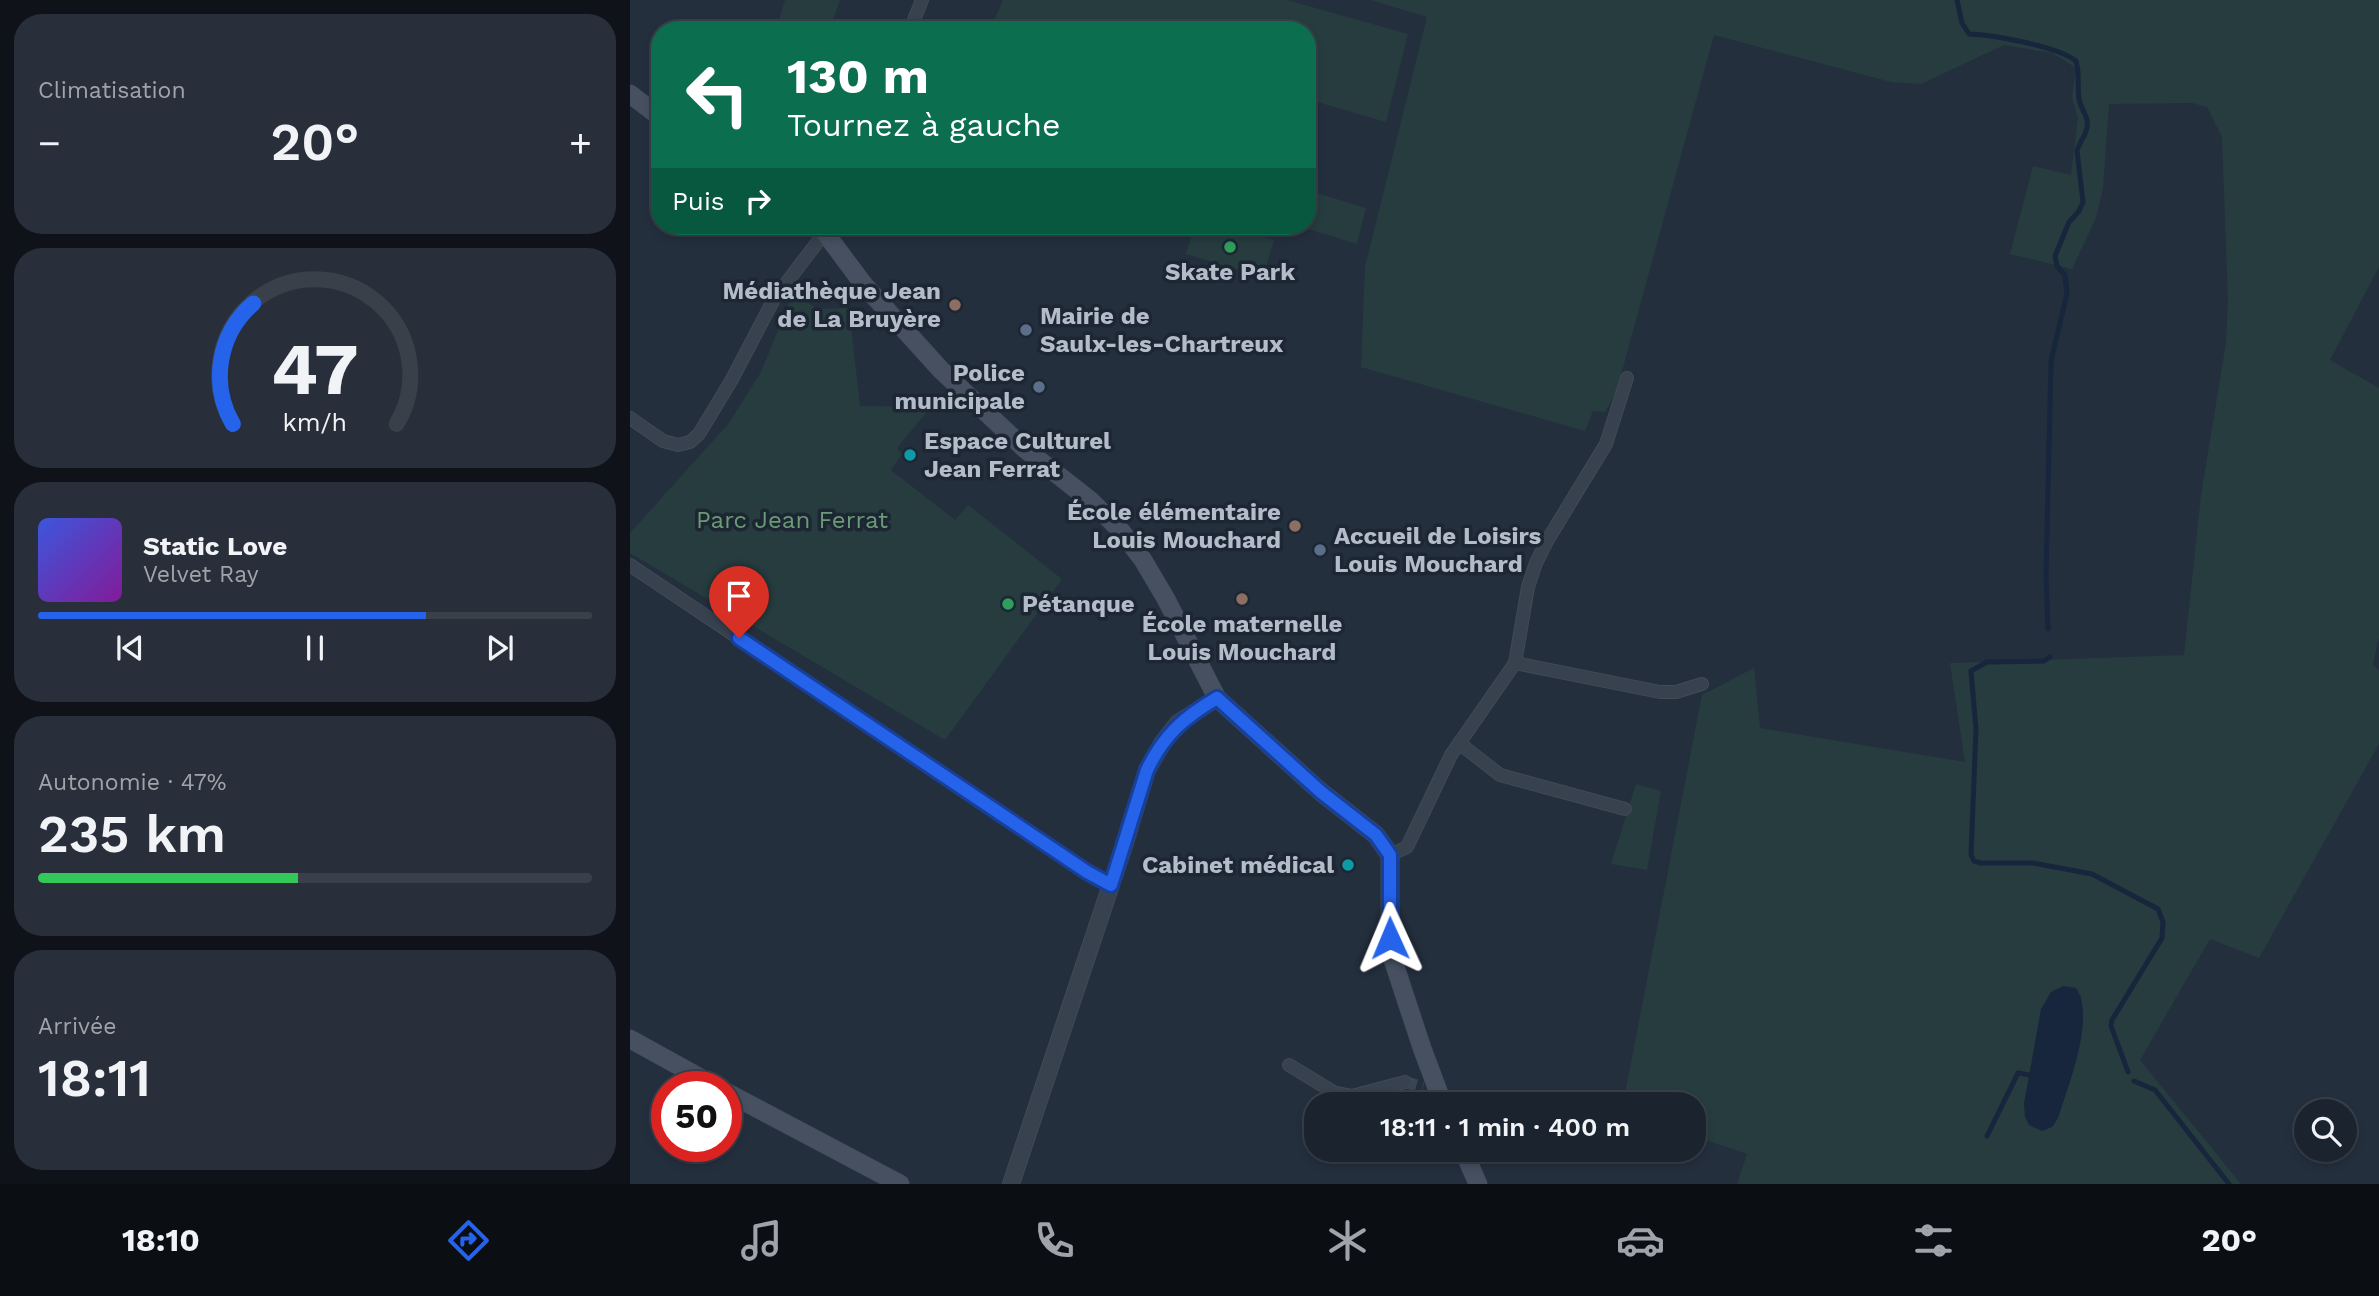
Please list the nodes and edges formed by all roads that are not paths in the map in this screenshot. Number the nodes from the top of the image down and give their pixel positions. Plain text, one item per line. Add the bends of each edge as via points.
1 (922, 0) edge
2 (914, 21) edge
3 (630, 94) edge
4 (651, 110) edge
5 (820, 235) edge
6 (830, 235) edge
7 (1628, 378) dead end
8 (630, 418) edge
9 (630, 565) edge
10 (1515, 663) junction
11 (1702, 684) dead end
12 (1217, 698) junction
13 (1459, 743) junction
14 (1625, 809) dead end
15 (1390, 855) junction
16 (1111, 885) junction
17 (630, 1039) edge
18 (1289, 1065) dead end
19 (688, 1071) edge
20 (1405, 1082) tunnel mouth
21 (1434, 1092) edge
22 (742, 1100) edge
23 (1468, 1162) edge
24 (900, 1184) edge
25 (1012, 1184) edge
26 (1478, 1184) edge

1 - 2 street
3 - 4 main road
5 - 8 street via 774,299 699,435 678,445 663,441
6 - 12 main road via 864,285 941,370 1121,531 1166,599
7 - 10 street via 1606,444 1536,563
9 - 16 street
10 - 11 street via 1660,692
10 - 13 street
12 - 15 main road via 1376,835
12 - 16 street via 1178,723 1153,757
13 - 14 street via 1500,775
13 - 15 street via 1407,847
15 - 21 main road via 1393,960
16 - 25 street
17 - 19 main road
18 - 20 street via 1335,1093 1352,1096
22 - 24 main road
23 - 26 main road

